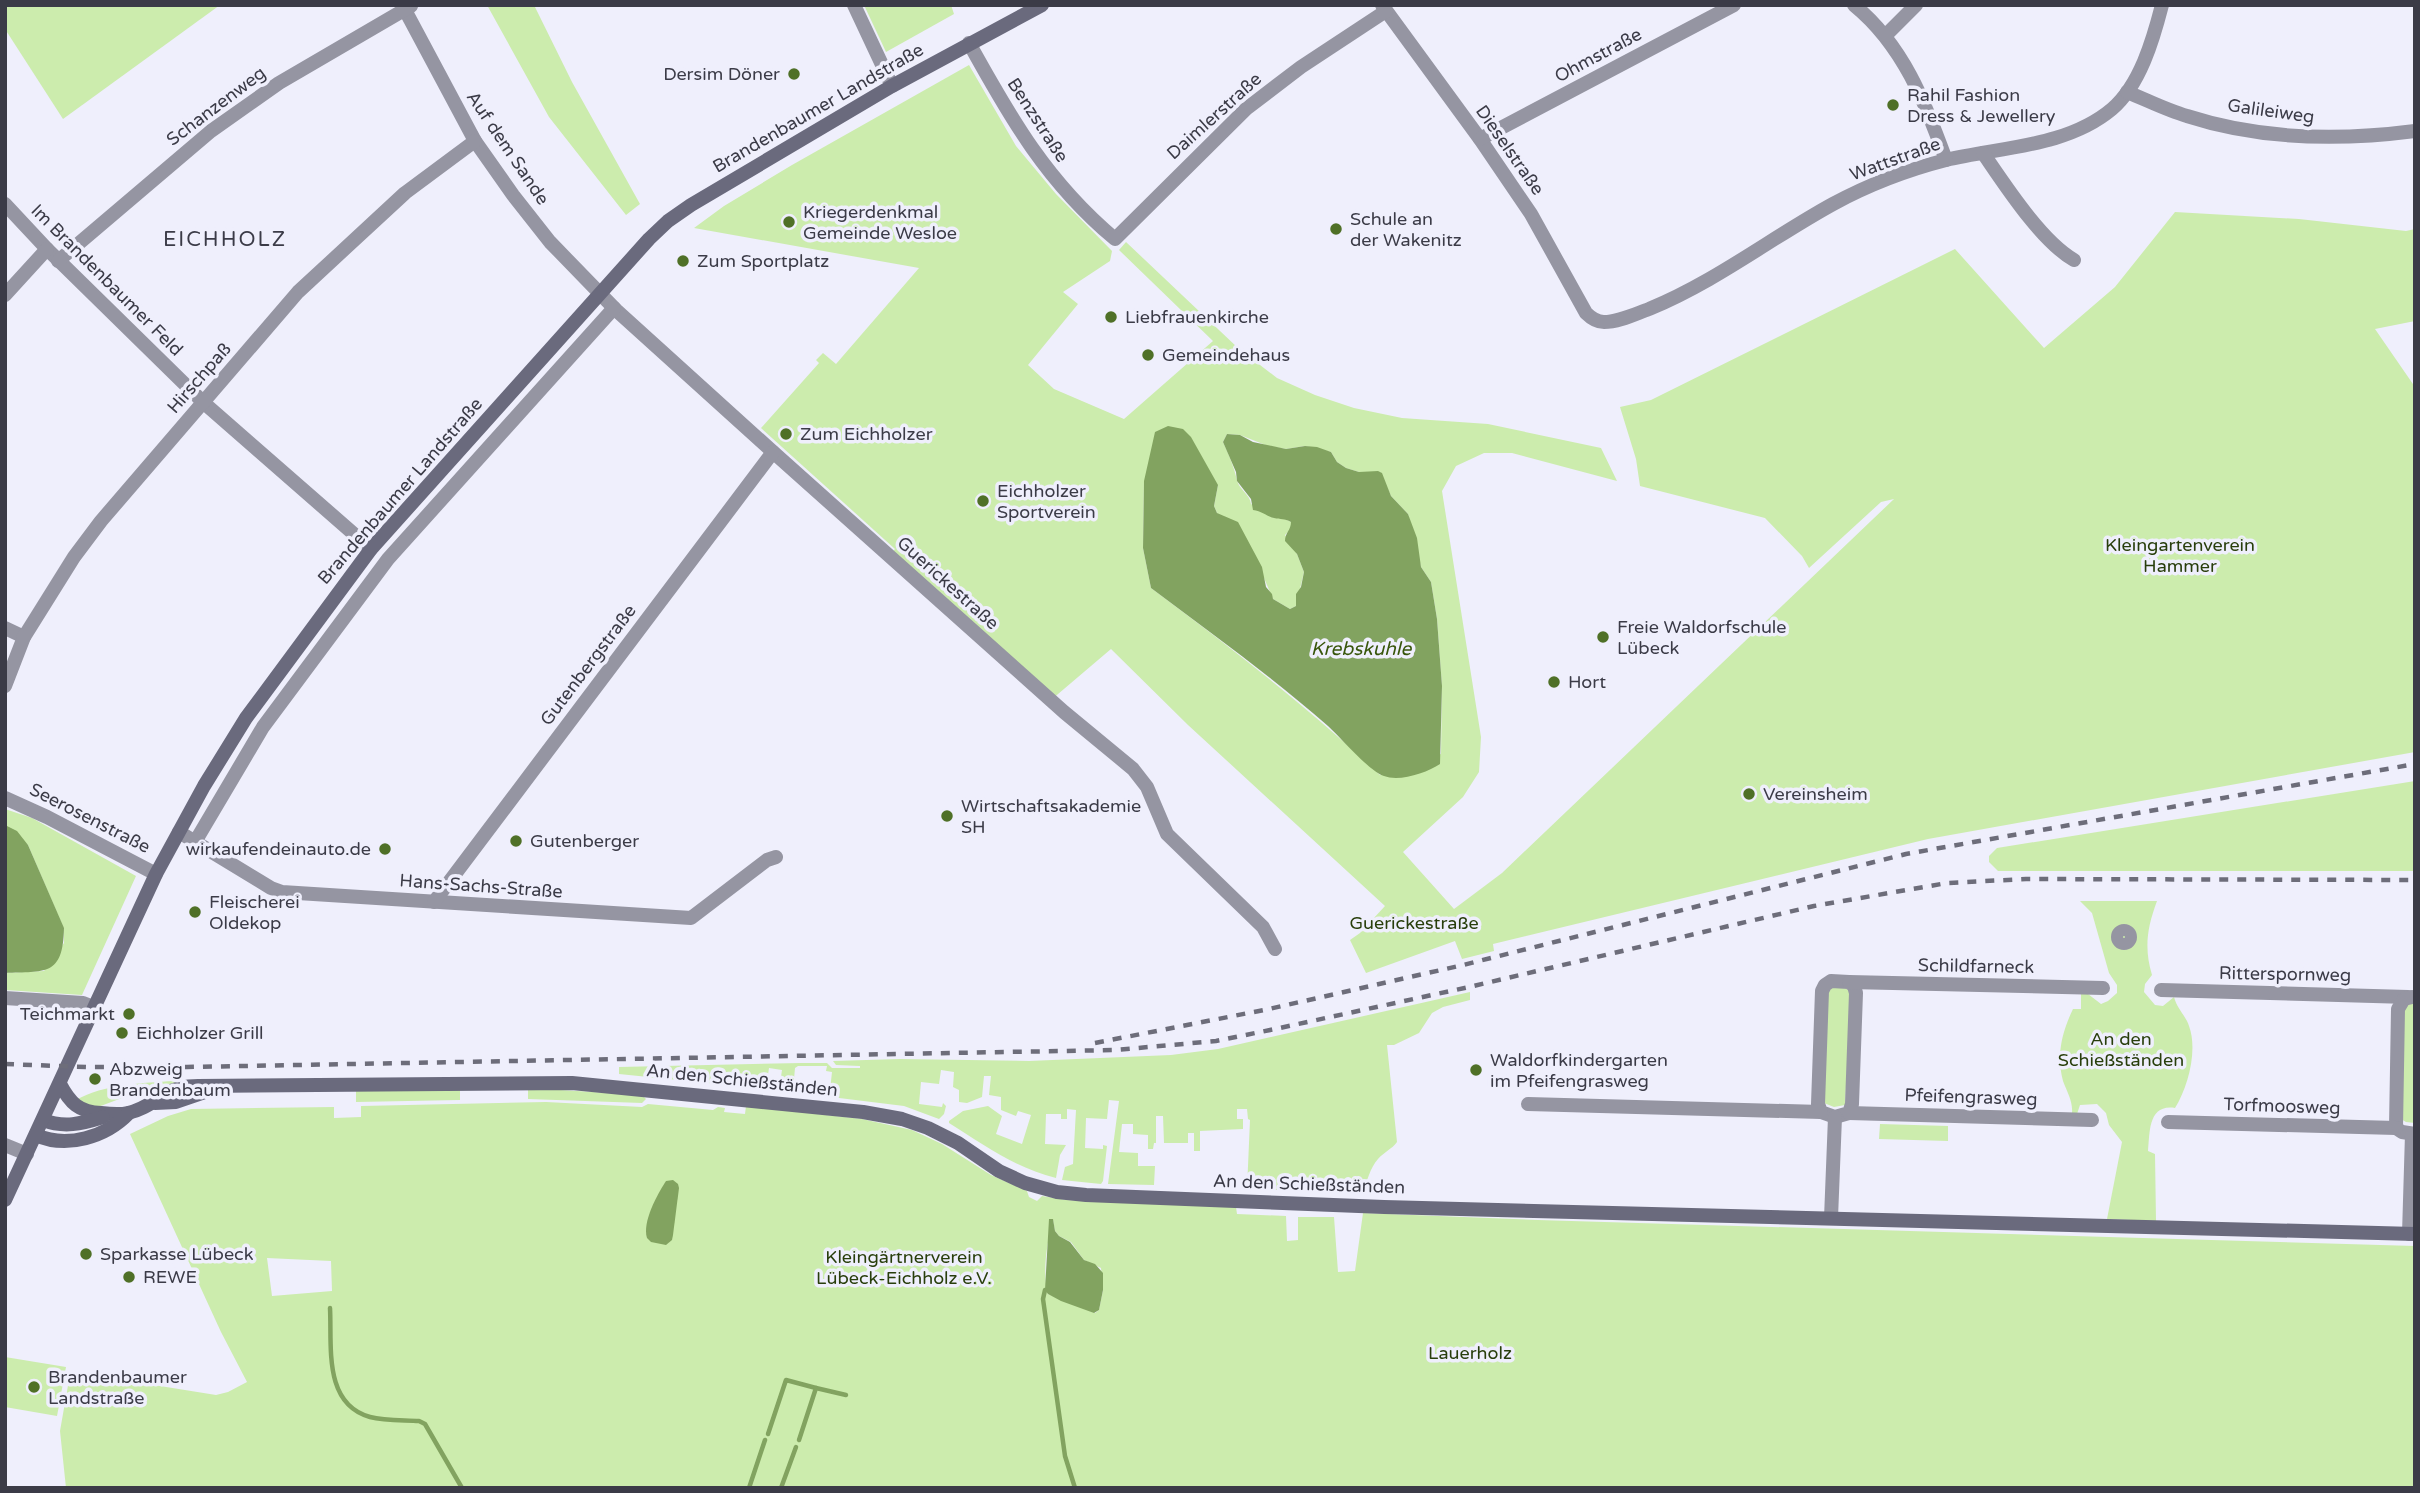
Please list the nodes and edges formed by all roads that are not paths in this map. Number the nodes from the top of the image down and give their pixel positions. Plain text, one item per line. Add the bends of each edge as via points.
1 (855, 5) edge
2 (1042, 5) edge
3 (1734, 5) edge
4 (1854, 5) edge
5 (1916, 5) edge
6 (2162, 5) edge
7 (409, 8) edge
8 (1384, 8) edge
9 (1886, 35) junction
10 (969, 43) junction
11 (892, 86) junction
12 (2127, 92) junction
13 (2415, 131) edge
14 (1480, 139) junction
15 (475, 141) junction
16 (1983, 153) junction
17 (1946, 160) junction
18 (5, 204) edge
19 (1115, 239) joint
20 (47, 249) junction
21 (2074, 260) dead end
22 (58, 261) junction
23 (599, 293) junction
24 (5, 295) edge
25 (614, 308) junction
26 (1597, 321) joint
27 (204, 403) junction
28 (773, 452) junction
29 (371, 549) junction
30 (5, 628) edge
31 (24, 637) junction
32 (5, 686) edge
33 (5, 798) edge
34 (179, 832) junction
35 (195, 842) junction
36 (776, 857) dead end
37 (156, 874) junction
38 (434, 902) junction
39 (1275, 949) dead end
40 (1849, 982) junction
41 (2103, 988) dead end
42 (2161, 990) dead end
43 (2412, 997) edge
44 (5, 998) edge
45 (96, 1008) junction
46 (60, 1084) junction
47 (1528, 1104) dead end
48 (129, 1113) junction
49 (113, 1114) junction
50 (1835, 1114) junction
51 (43, 1120) junction
52 (2092, 1120) dead end
53 (2168, 1122) dead end
54 (2396, 1128) junction
55 (2413, 1134) edge
56 (36, 1135) junction
57 (5, 1145) edge
58 (27, 1154) junction
59 (5, 1200) edge
60 (1831, 1218) junction
61 (2412, 1234) edge

1 - 11 street
2 - 10 street, Brandenbaumer Landstraße
3 - 14 street, Ohmstraße
4 - 9 street
5 - 9 street
6 - 12 street, Wattstraße
7 - 15 street, Auf dem Sande
7 - 22 street, Schanzenweg via 279,83 211,131
8 - 14 street, Dieselstraße
8 - 19 street, Daimlerstraße via 1246,109
9 - 17 street via 1927,108
10 - 11 street, Brandenbaumer Landstraße
10 - 19 street, Benzstraße via 1029,148 1074,201
11 - 23 street, Brandenbaumer Landstraße via 679,214
12 - 13 street, Galileiweg via 2187,116 2258,132 2325,138
12 - 16 street, Wattstraße via 2111,109 2066,134
14 - 26 street, Dieselstraße via 1531,214 1586,313
15 - 23 street, Auf dem Sande via 550,242
15 - 27 street, Hirschpaß via 405,193 298,292
16 - 17 street, Wattstraße
16 - 21 street via 2025,211 2061,253
17 - 26 street, Wattstraße via 1853,193 1658,305 1614,321
18 - 20 street, Im Brandenbaumer Feld
20 - 22 street, Im Brandenbaumer Feld
20 - 24 street
22 - 27 street, Im Brandenbaumer Feld
23 - 25 street, Guerickestraße
23 - 29 street, Brandenbaumer Landstraße
25 - 28 street, Guerickestraße
25 - 35 street, Brandenbaumer Landstraße via 354,603 264,727
27 - 29 street, Im Brandenbaumer Feld
27 - 31 street, Hirschpaß via 101,521
28 - 38 street, Gutenbergstraße
28 - 39 street, Guerickestraße via 1133,769 1147,787 1167,834 1263,927
29 - 34 street, Brandenbaumer Landstraße via 246,718
30 - 31 street
31 - 32 street, Hirschpaß
33 - 37 street, Seerosenstraße
34 - 35 street, Hans-Sachs-Straße
34 - 37 street, Brandenbaumer Landstraße
35 - 38 street, Hans-Sachs-Straße via 282,892
36 - 38 street, Hans-Sachs-Straße via 691,918
37 - 45 street, Brandenbaumer Landstraße
40 - 41 street, Schildfarneck
40 - 50 street, Schildfarneck via 1856,993 1852,1104
40 - 50 street, Schildfarneck via 1831,981 1822,991 1818,1104
42 - 43 street, Ritterspornweg
43 - 54 street, Ritterspornweg via 2401,1002 2397,1016
44 - 45 street via 83,1003
45 - 46 street, Brandenbaumer Landstraße
46 - 49 street, An den Schießständen via 66,1097 81,1110
46 - 51 street, Brandenbaumer Landstraße
47 - 50 street, Pfeifengrasweg
48 - 49 street, An den Schießständen
48 - 56 street, An den Schießständen via 110,1129 80,1139 54,1141
48 - 60 street, An den Schießständen via 222,1086 548,1082 631,1087 902,1119 958,1143 1013,1178 1068,1194
49 - 51 street, An den Schießständen via 69,1125
50 - 52 street, Pfeifengrasweg
50 - 60 street, Schildfarneck
51 - 56 street, Brandenbaumer Landstraße
53 - 54 street, Torfmoosweg
54 - 55 street
55 - 61 street
56 - 58 street, Brandenbaumer Landstraße
57 - 58 street
58 - 59 street, Brandenbaumer Landstraße
60 - 61 street, An den Schießständen

